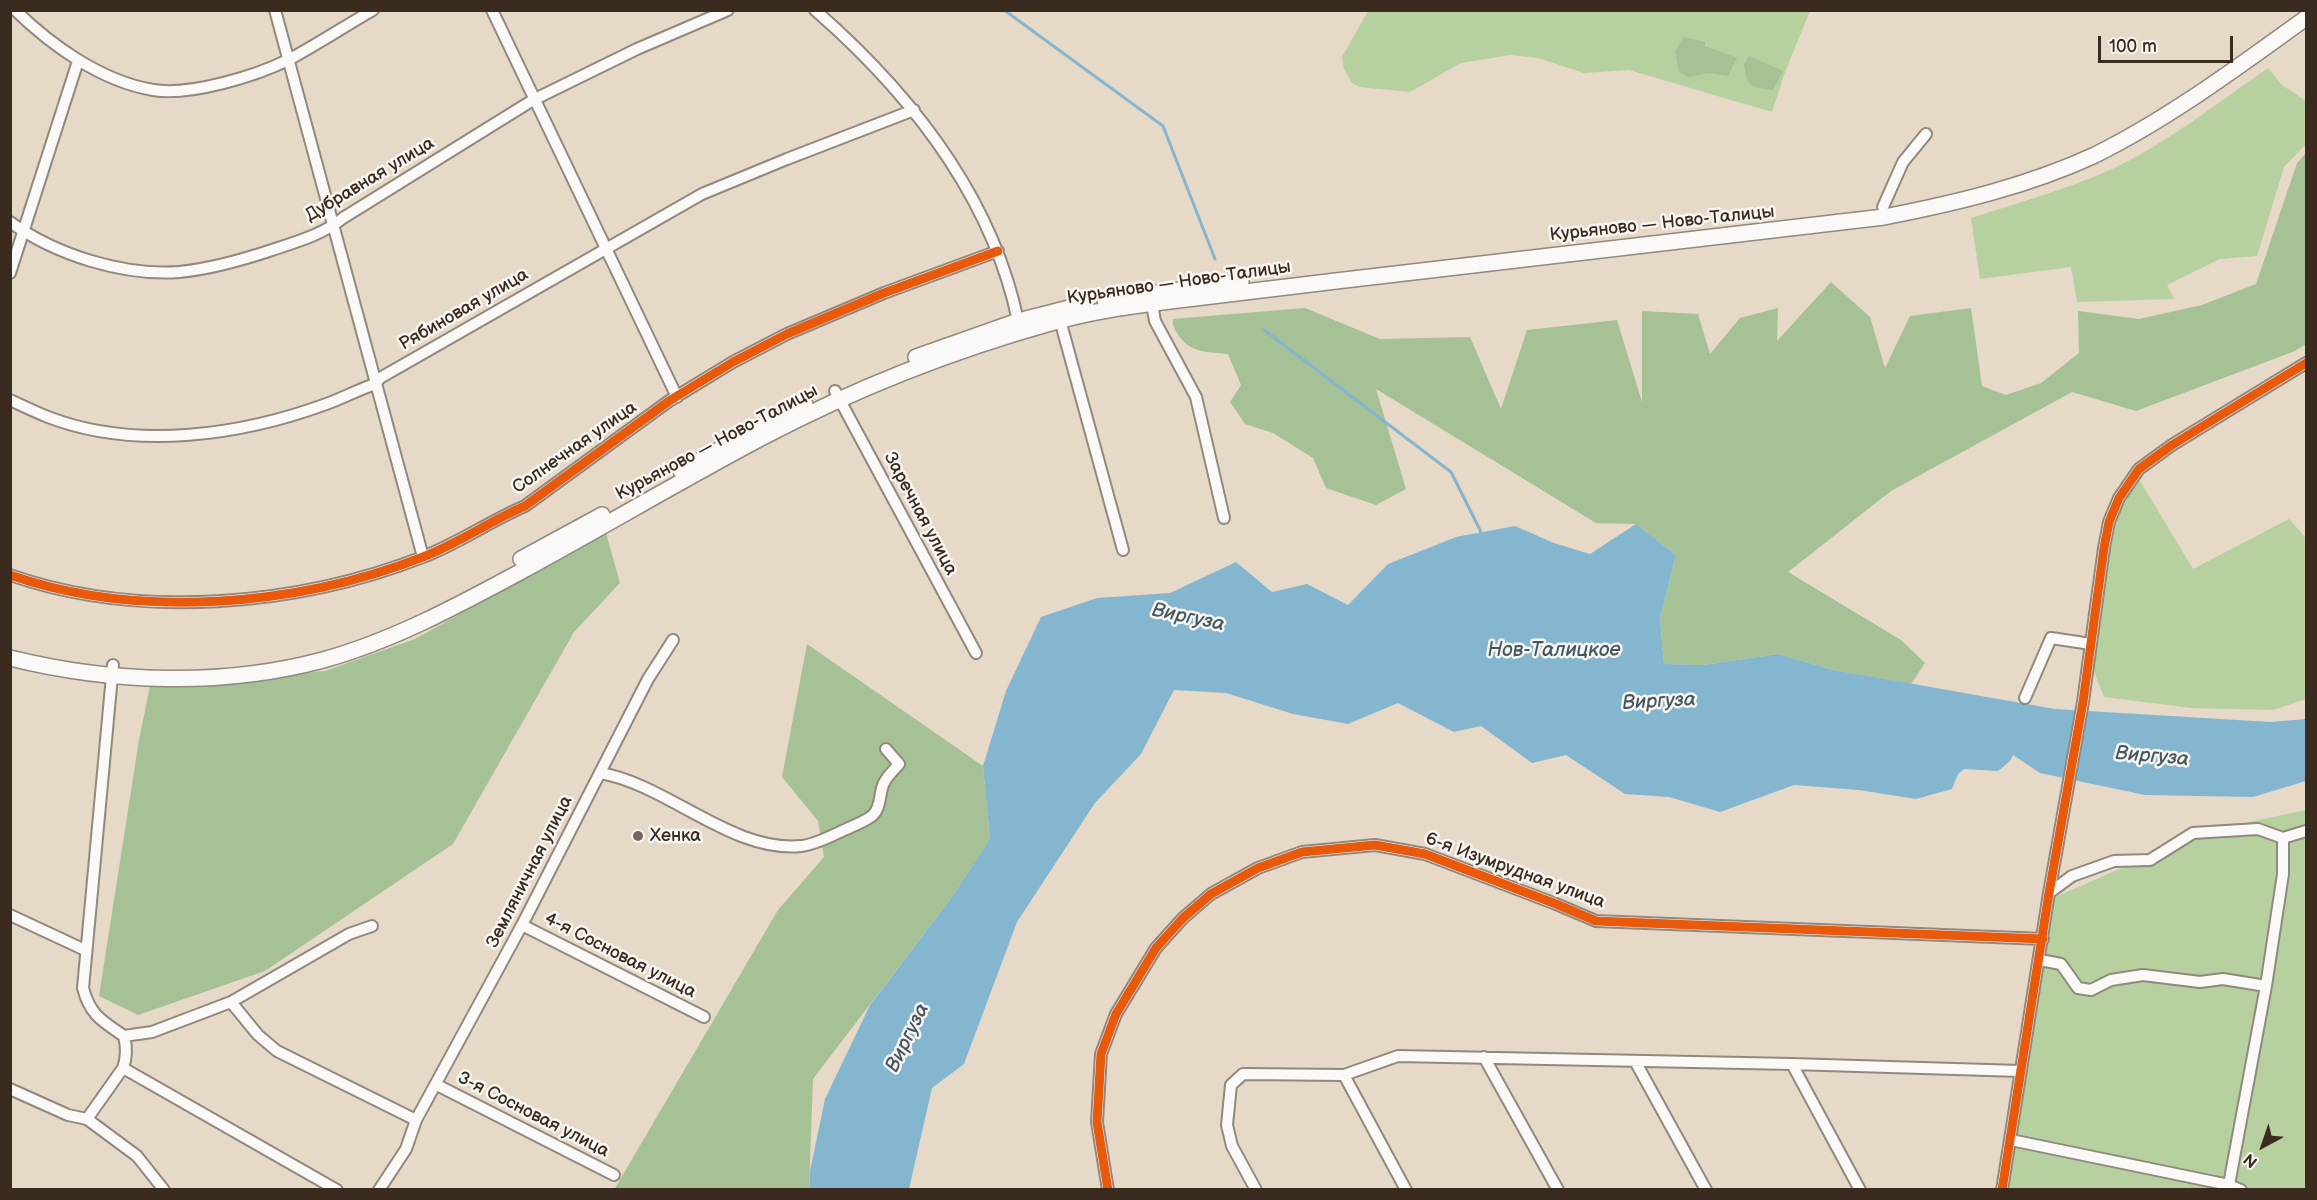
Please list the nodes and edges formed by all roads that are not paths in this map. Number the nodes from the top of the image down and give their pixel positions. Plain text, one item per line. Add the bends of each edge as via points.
1 (15, 10) edge
2 (275, 10) edge
3 (373, 10) edge
4 (729, 10) edge
5 (815, 10) edge
6 (2300, 10) edge
7 (496, 12) edge
8 (2307, 18) edge
9 (289, 59) junction
10 (78, 61) junction
11 (533, 100) junction
12 (914, 110) junction
13 (1926, 134) dead end
14 (1882, 207) junction
15 (10, 222) edge
16 (334, 226) junction
17 (23, 232) junction
18 (607, 247) junction
19 (998, 251) junction
20 (10, 273) edge
21 (1152, 304) junction
22 (1060, 320) junction
23 (1018, 321) junction
24 (2307, 363) edge
25 (375, 384) junction
26 (837, 396) junction
27 (677, 397) junction
28 (10, 400) edge
29 (1224, 518) dead end
30 (1123, 550) dead end
31 (423, 557) junction
32 (10, 575) edge
33 (673, 640) dead end
34 (2091, 644) junction
35 (10, 648) edge
36 (976, 653) dead end
37 (10, 658) edge
38 (112, 670) junction
39 (2025, 698) dead end
40 (886, 749) dead end
41 (600, 773) junction
42 (2307, 831) edge
43 (2283, 838) junction
44 (2049, 893) junction
45 (10, 915) edge
46 (522, 925) junction
47 (372, 926) dead end
48 (2043, 939) junction
49 (85, 951) junction
50 (2040, 960) junction
51 (2266, 986) junction
52 (231, 1002) junction
53 (704, 1017) dead end
54 (124, 1036) junction
55 (1484, 1057) junction
56 (1635, 1061) junction
57 (1792, 1064) junction
58 (123, 1068) junction
59 (2020, 1071) junction
60 (1344, 1075) junction
61 (437, 1085) junction
62 (10, 1089) edge
63 (87, 1119) junction
64 (416, 1120) junction
65 (2011, 1140) junction
66 (614, 1175) dead end
67 (2229, 1187) edge
68 (164, 1190) edge
69 (337, 1190) edge
70 (379, 1190) edge
71 (1108, 1190) edge
72 (1256, 1190) edge
73 (1406, 1190) edge
74 (1558, 1190) edge
75 (1706, 1190) edge
76 (1860, 1190) edge
77 (2002, 1190) edge
78 (2241, 1190) edge

1 - 10 street
2 - 9 street
3 - 9 street
4 - 11 street, Дубравная улица
5 - 12 street
6 - 14 main road, Курьяново — Ново-Талицы via 2173,99 2067,157 1944,196
7 - 11 street
8 - 21 main road, Курьяново — Ново-Талицы via 2179,106 2095,154 2053,173 1948,205 1884,217
9 - 10 street via 251,75 192,90 153,90
9 - 16 street
10 - 17 street
11 - 16 street, Дубравная улица
11 - 18 street
12 - 18 street, Рябиновая улица via 702,194
12 - 19 street via 963,183
13 - 14 street via 1904,162
14 - 23 main road, Курьяново — Ново-Талицы via 1148,293
15 - 17 street, Дубравная улица
16 - 17 street, Дубравная улица via 244,259 178,272 87,261
16 - 25 street
17 - 20 street
18 - 25 street, Рябиновая улица
18 - 27 street
19 - 23 street
19 - 27 street, Солнечная улица via 787,334
21 - 22 main road, Курьяново — Ново-Талицы
21 - 29 street via 1155,321 1196,397
22 - 26 main road, Курьяново — Ново-Талицы
22 - 30 street
23 - 26 main road, Курьяново — Ново-Талицы via 920,356
24 - 34 street via 2172,445 2129,481 2109,522
25 - 28 street, Рябиновая улица via 290,415 220,432 182,434 98,430 49,418
25 - 31 street
26 - 36 street, Заречная улица
26 - 38 main road, Курьяново — Ново-Талицы via 725,446 464,591 384,628 323,650 243,665
27 - 31 street, Солнечная улица via 525,506
31 - 32 street, Солнечная улица via 356,580 282,594 209,601 152,602 94,596
33 - 41 street, Земляничная улица
34 - 39 street via 2051,638
34 - 44 street
35 - 38 main road, Курьяново — Ново-Талицы
37 - 38 main road, Курьяново — Ново-Талицы via 54,667
38 - 49 street
40 - 41 street via 899,764 884,782 881,802 873,815 802,846 754,840 631,781
41 - 46 street, Земляничная улица
42 - 43 street
43 - 44 street via 2258,830 2193,833 2150,860 2114,861 2072,876
43 - 51 street via 2283,874
44 - 48 street
45 - 49 street
46 - 53 street, 4-я Сосновая улица
46 - 61 street, Земляничная улица
47 - 52 street via 349,934
48 - 50 street
48 - 71 street, 6-я Изумрудная улица via 1596,921 1425,854 1375,845 1302,852 1258,868 1211,894 1183,918 1156,948 1116,1014 1101,1054 1096,1122
49 - 54 street via 82,988 86,999 98,1017
50 - 51 street via 2061,964 2078,988 2091,990 2111,980 2143,975 2200,982 2223,979
50 - 59 street
51 - 67 street
52 - 54 street via 152,1032
52 - 64 street via 277,1051
54 - 58 street
55 - 56 street
55 - 60 street via 1398,1056
55 - 74 street
56 - 57 street
56 - 75 street
57 - 59 street
57 - 76 street
58 - 63 street
58 - 69 street
59 - 65 street
60 - 72 street via 1242,1074 1231,1085 1227,1125 1232,1146
60 - 73 street
61 - 64 street, Земляничная улица
61 - 66 street, 3-я Сосновая улица
62 - 63 street via 68,1115
63 - 68 street via 137,1156
64 - 70 street, Земляничная улица via 406,1149
65 - 67 street
65 - 77 street
67 - 78 street

